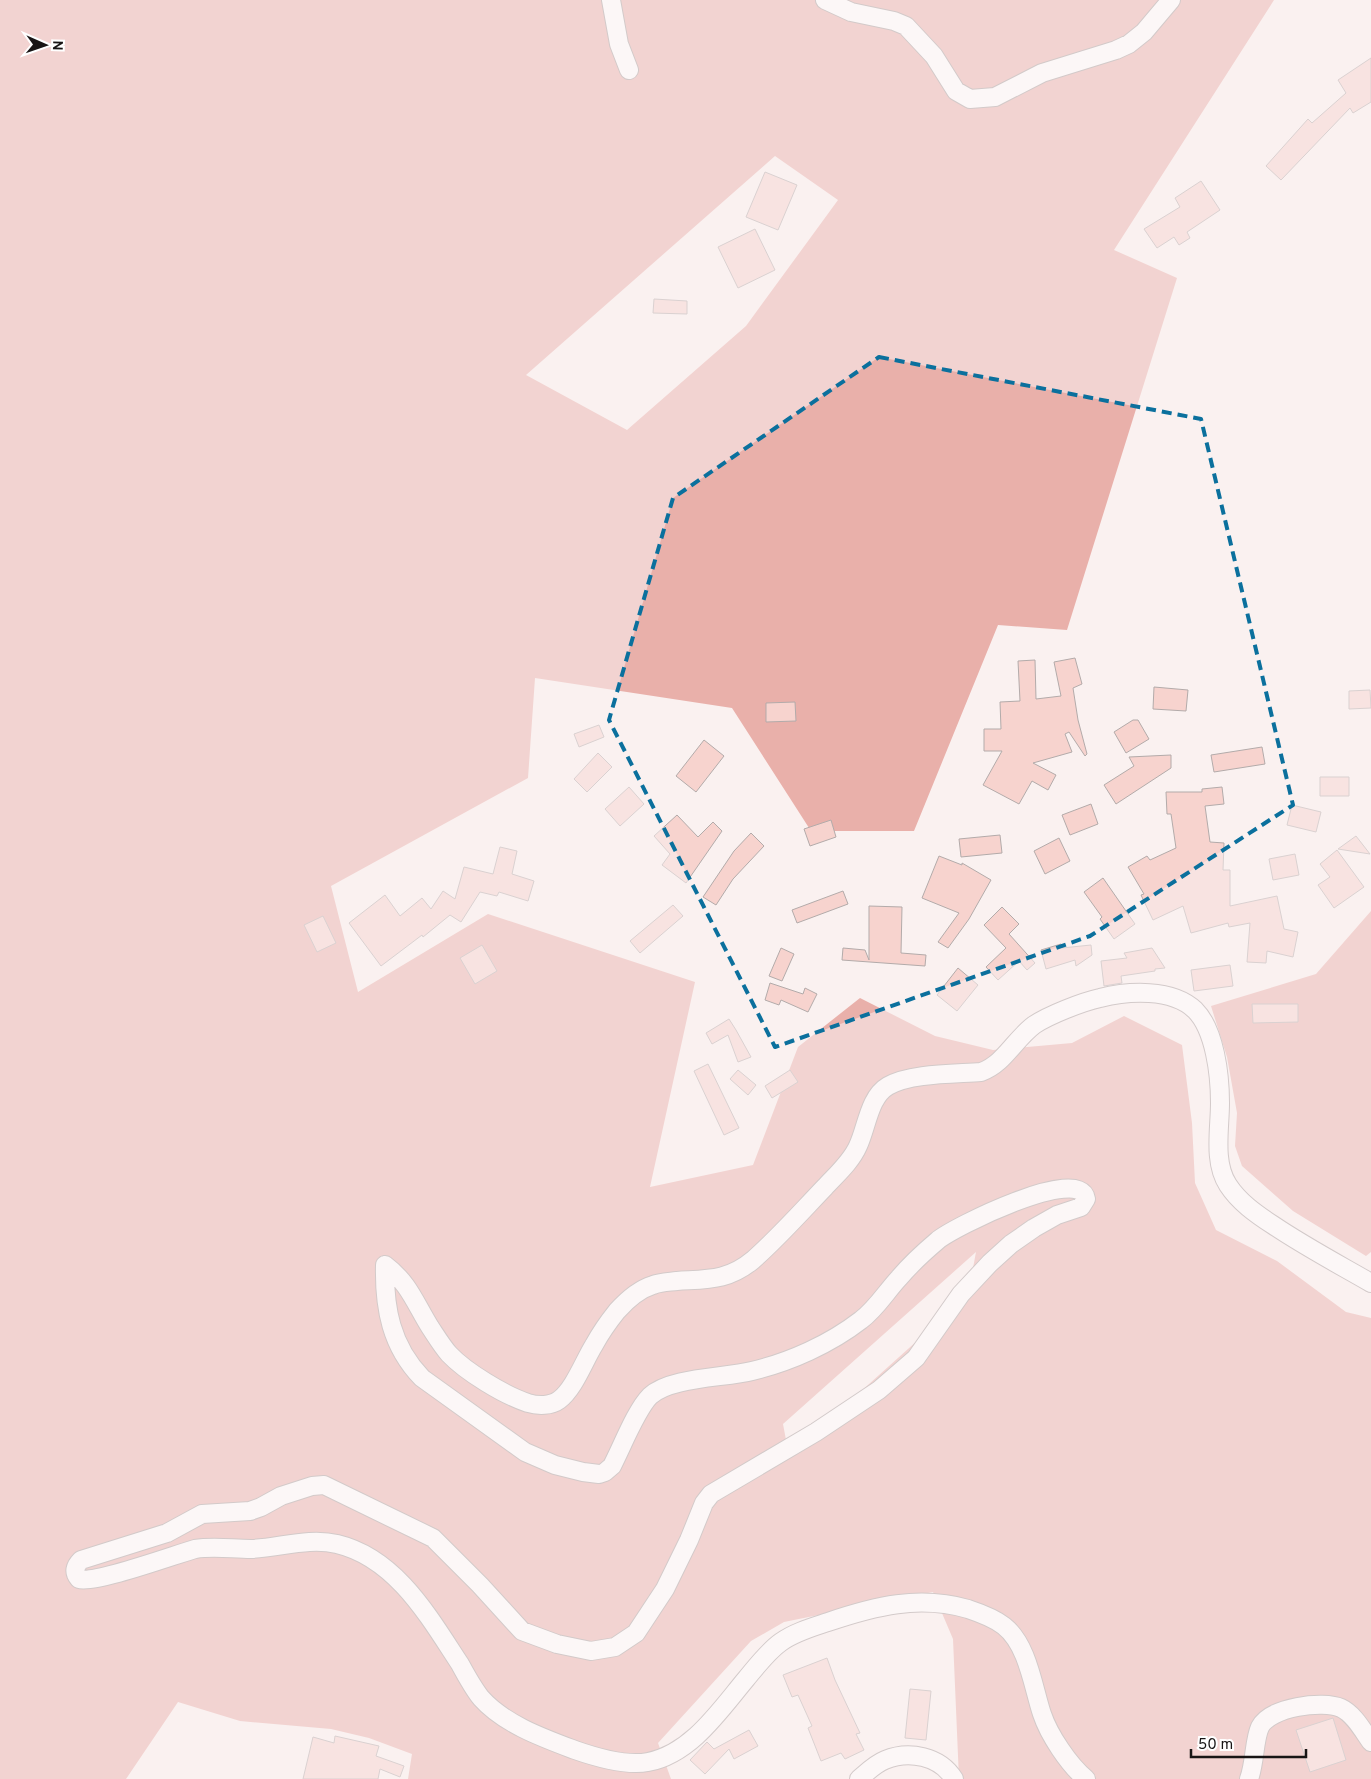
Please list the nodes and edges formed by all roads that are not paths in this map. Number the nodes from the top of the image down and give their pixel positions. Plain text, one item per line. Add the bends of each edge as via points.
1 (611, 0) edge
2 (826, 0) edge
3 (1171, 0) edge
4 (629, 70) dead end
5 (1371, 1283) edge
6 (1371, 1742) edge
7 (859, 1779) edge
8 (954, 1779) edge
9 (1086, 1779) edge
10 (1250, 1779) edge

1 - 4 street via 619,44
2 - 3 street via 851,12 906,26 934,56 956,91 970,99 995,97 1042,73 1123,47 1144,32
5 - 9 street via 1262,1218 1243,1204 1228,1185 1219,1155 1220,1101 1212,1040 1195,1010 1183,1002 1143,992 1100,998 1076,1005 1034,1025 989,1069 903,1079 889,1085 875,1100 853,1156 773,1242 739,1271 725,1277 665,1282 643,1289 618,1310 558,1401 547,1405 530,1404 481,1378 448,1353 405,1283 385,1265 388,1314 401,1349 422,1378 525,1452 555,1465 599,1474 612,1466 640,1410 658,1390 675,1384 752,1372 814,1349 862,1319 938,1240 1002,1206 1040,1194 1075,1188 1086,1195 1081,1207 1034,1228 990,1263 961,1294 916,1358 885,1385 816,1432 711,1494 665,1589 636,1632 615,1647 591,1651 557,1644 522,1631 433,1538 324,1485 281,1496 250,1511 202,1514 167,1533 76,1564 76,1575 79,1579 88,1580 206,1547 252,1549 320,1542 350,1548 394,1574 423,1608 480,1698 498,1714 576,1750 614,1760 646,1763 660,1759 690,1741 781,1642 811,1627 886,1606 929,1602 954,1605 986,1615 1005,1626 1016,1640 1028,1664 1043,1717 1058,1745
6 - 10 street via 1351,1715 1340,1708 1323,1705 1286,1709 1265,1719 1259,1728
7 - 8 street via 885,1760 905,1756 926,1757 941,1764

